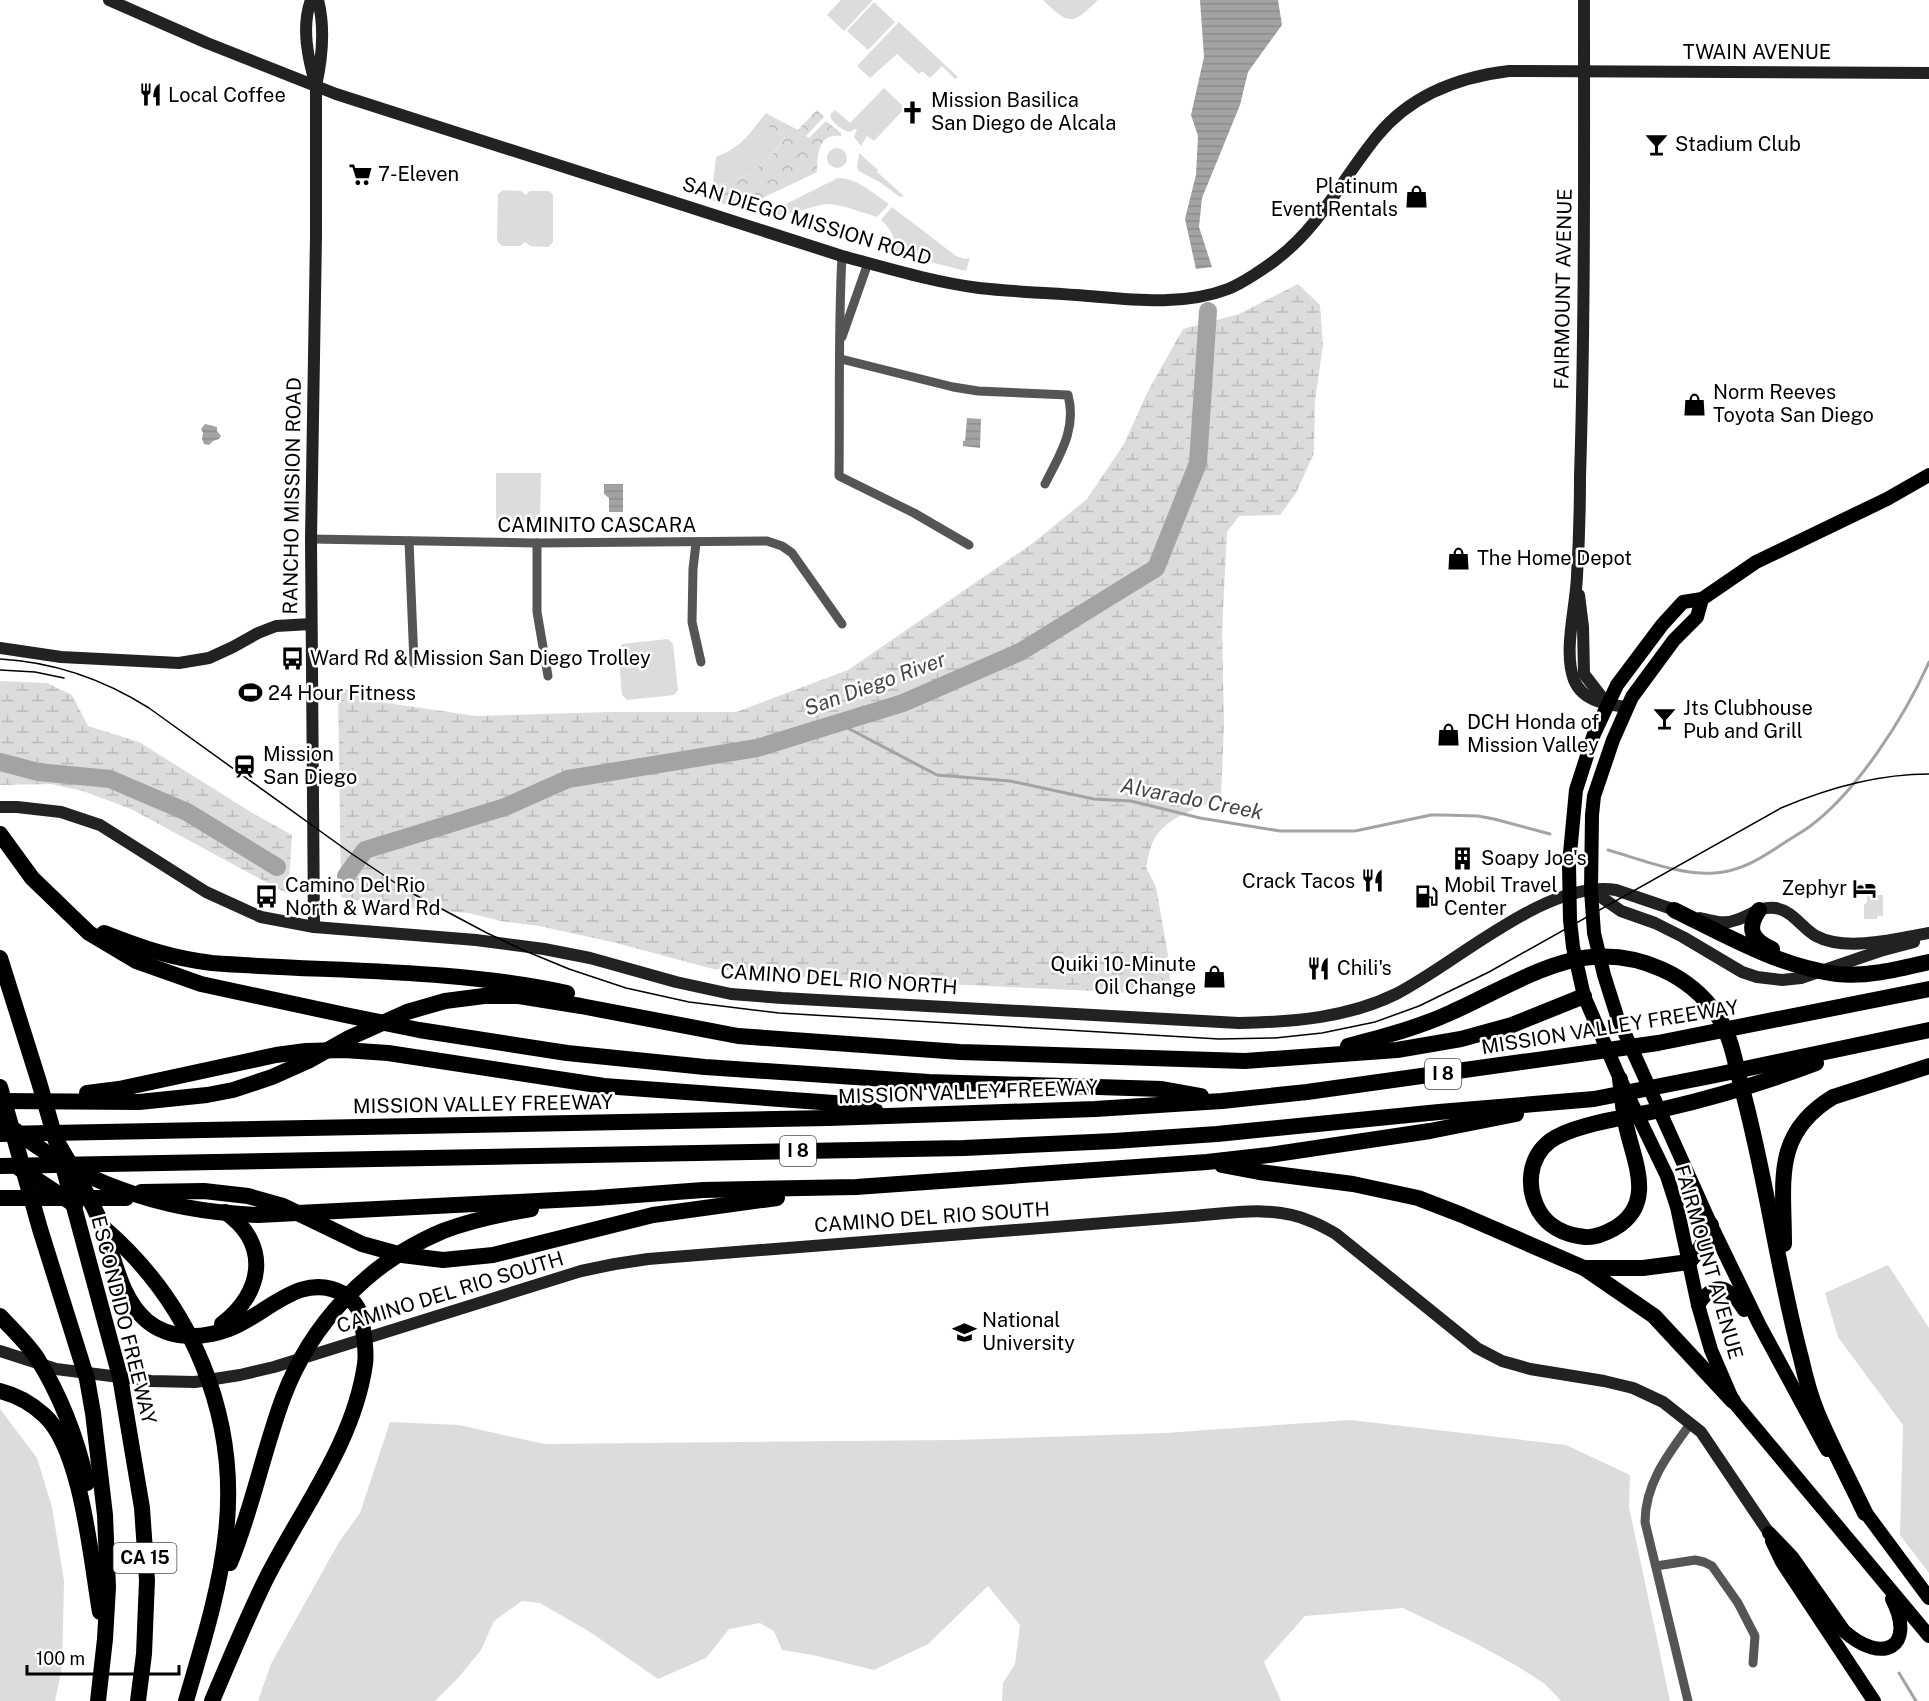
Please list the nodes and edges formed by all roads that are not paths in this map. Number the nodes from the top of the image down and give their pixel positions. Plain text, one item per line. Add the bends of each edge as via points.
1 (109, 0) edge
2 (311, 0) edge
3 (318, 0) edge
4 (1584, 0) edge
5 (1584, 71) junction
6 (1929, 73) edge
7 (316, 86) junction
8 (842, 256) junction
9 (867, 263) junction
10 (840, 342) junction
11 (841, 359) junction
12 (1929, 475) edge
13 (1045, 484) dead end
14 (311, 539) junction
15 (409, 541) junction
16 (537, 543) junction
17 (696, 543) junction
18 (969, 545) dead end
19 (1702, 599) junction
20 (312, 624) junction
21 (842, 624) dead end
22 (0, 648) edge
23 (701, 662) dead end
24 (414, 663) dead end
25 (548, 676) dead end
26 (1608, 705) junction
27 (1628, 707) junction
28 (0, 807) edge
29 (0, 835) edge
30 (1591, 890) junction
31 (1569, 894) junction
32 (58, 903) junction
33 (1674, 910) junction
34 (1759, 910) junction
35 (314, 927) junction
36 (1929, 935) edge
37 (1848, 945) junction
38 (0, 958) edge
39 (1929, 962) edge
40 (1798, 965) junction
41 (1836, 971) junction
42 (1929, 988) edge
43 (1584, 996) junction
44 (1929, 1030) edge
45 (759, 1036) junction
46 (1306, 1058) junction
47 (1929, 1066) edge
48 (1766, 1073) junction
49 (1620, 1079) junction
50 (0, 1086) edge
51 (1594, 1099) junction
52 (21, 1100) junction
53 (0, 1101) edge
54 (1222, 1101) junction
55 (906, 1116) junction
56 (0, 1118) edge
57 (0, 1127) edge
58 (0, 1134) edge
59 (54, 1136) junction
60 (0, 1158) edge
61 (1207, 1162) junction
62 (0, 1166) edge
63 (856, 1187) junction
64 (31, 1197) junction
65 (111, 1197) junction
66 (0, 1198) edge
67 (597, 1198) junction
68 (1711, 1225) junction
69 (1689, 1262) junction
70 (1584, 1268) junction
71 (1784, 1281) junction
72 (1698, 1305) junction
73 (1, 1317) edge
74 (1759, 1324) junction
75 (209, 1334) junction
76 (364, 1338) junction
77 (0, 1351) edge
78 (120, 1377) junction
79 (0, 1391) edge
80 (1733, 1401) junction
81 (1691, 1423) junction
82 (1865, 1513) junction
83 (1769, 1533) junction
84 (91, 1564) junction
85 (1656, 1566) junction
86 (1884, 1584) junction
87 (1929, 1598) edge
88 (215, 1600) junction
89 (1929, 1636) edge
90 (105, 1639) junction
91 (1754, 1663) dead end
92 (98, 1701) edge
93 (138, 1701) edge
94 (186, 1701) edge
95 (212, 1701) edge
96 (1688, 1701) edge
97 (1874, 1701) edge

1 - 7 main road, SAN DIEGO MISSION ROAD
2 - 7 main road, RANCHO MISSION ROAD via 307,9 307,56
3 - 7 main road, RANCHO MISSION ROAD via 321,54
4 - 5 main road, FAIRMOUNT AVENUE
5 - 6 main road, TWAIN AVENUE
5 - 9 main road, SAN DIEGO MISSION ROAD via 1486,73 1422,97 1378,135 1316,221 1278,258 1228,289 1189,299 1147,301 978,288
5 - 26 main road, FAIRMOUNT AVENUE via 1577,578 1583,627 1582,668
7 - 8 main road, SAN DIEGO MISSION ROAD
7 - 14 main road, RANCHO MISSION ROAD
8 - 9 main road, SAN DIEGO MISSION ROAD
8 - 10 street
9 - 10 street
10 - 11 street
11 - 13 street via 978,391 1068,394 1069,435
11 - 18 street via 839,476
12 - 19 main road via 1756,562
14 - 15 street, CAMINITO CASCARA
14 - 20 main road, RANCHO MISSION ROAD
15 - 16 street, CAMINITO CASCARA
15 - 24 street
16 - 17 street, CAMINITO CASCARA
16 - 25 street via 537,612
17 - 21 street, CAMINITO CASCARA via 767,541 782,546 792,553
17 - 23 street via 692,622
19 - 26 main road via 1683,602 1662,625 1617,685
19 - 27 main road, FAIRMOUNT AVENUE via 1697,617 1656,663
20 - 22 main road, RANCHO MISSION ROAD via 276,626 209,658 185,662 123,662
20 - 35 main road
26 - 27 main road
26 - 31 main road, FAIRMOUNT AVENUE via 1576,790
27 - 30 main road, FAIRMOUNT AVENUE via 1594,796
28 - 35 main road, CAMINO DEL RIO NORTH via 61,812 100,825 206,892 261,917
29 - 32 highway via 32,878
30 - 31 main road, CAMINO DEL RIO NORTH
30 - 33 main road, CAMINO DEL RIO NORTH via 1616,890
30 - 41 main road via 1621,911 1655,923 1757,978 1782,980
30 - 68 main road, FAIRMOUNT AVENUE via 1594,933 1617,1016
31 - 35 main road, CAMINO DEL RIO NORTH via 1541,905 1395,994 1343,1013 1284,1022 1239,1023 731,994 544,950 435,936
31 - 43 main road, FAIRMOUNT AVENUE via 1573,947
32 - 45 highway via 104,933 178,959 522,984
32 - 54 highway via 89,933 136,961 201,984 419,1030 567,1053 705,1067 929,1082 1162,1089
33 - 34 main road, CAMINO DEL RIO NORTH via 1726,923
33 - 40 highway
34 - 37 main road via 1782,910 1817,936
34 - 40 highway via 1751,924 1756,938
36 - 37 main road
36 - 41 main road
37 - 41 main road
38 - 59 highway, ESCONDIDO FREEWAY / CA 15
39 - 41 highway via 1879,973
40 - 41 highway
42 - 54 highway, MISSION VALLEY FREEWAY / I 8 via 1658,1043
43 - 46 highway via 1512,1025 1461,1039 1397,1050
43 - 49 main road, FAIRMOUNT AVENUE
44 - 48 highway, I 8
45 - 46 highway via 972,1053 1245,1061
45 - 52 highway via 738,1036 519,996 484,996 445,1001 407,1012 272,1077 233,1090 157,1101
46 - 71 highway via 1447,1015 1566,962 1593,957 1624,958 1679,978 1704,999 1725,1027 1749,1115
47 - 71 highway via 1833,1097 1803,1120 1788,1146 1785,1160
48 - 49 highway via 1720,1095 1686,1104 1602,1123 1564,1133 1549,1142 1540,1151 1532,1171 1532,1194 1542,1215 1562,1232 1589,1237 1604,1234 1628,1216 1639,1194 1640,1182 1626,1125
48 - 51 highway, I 8 via 1716,1075
49 - 69 main road, FAIRMOUNT AVENUE via 1667,1176
50 - 64 highway, CA 15
51 - 61 highway via 1430,1131
51 - 62 highway, I 8 via 1228,1133 1042,1145
52 - 53 highway
52 - 55 highway via 119,1089 276,1055 326,1050 388,1053 595,1085 848,1104
54 - 55 highway, MISSION VALLEY FREEWAY / I 8
55 - 58 highway, MISSION VALLEY FREEWAY / I 8
56 - 67 highway via 36,1146 86,1175 125,1192 182,1208 258,1215
57 - 64 highway
59 - 75 highway via 102,1226 128,1296 147,1321 174,1335
59 - 78 highway, ESCONDIDO FREEWAY / CA 15
60 - 88 highway via 42,1182 116,1239 170,1300 196,1346 220,1417 227,1462 228,1514
61 - 63 highway
61 - 70 highway via 1418,1198
63 - 65 highway via 681,1210 493,1255 442,1260 362,1244 283,1206 248,1196 159,1191
63 - 67 highway via 703,1190
64 - 90 highway, CA 15 via 87,1379 93,1413 105,1515
65 - 66 highway
65 - 75 highway via 202,1204 220,1209 248,1234 256,1258 253,1286 237,1313
67 - 88 highway via 476,1220 422,1241 383,1265 337,1307 292,1376
68 - 69 highway
68 - 74 main road, FAIRMOUNT AVENUE
69 - 70 highway via 1643,1268
69 - 72 main road, FAIRMOUNT AVENUE
70 - 80 highway via 1654,1316
71 - 82 highway via 1816,1410
72 - 74 main road via 1704,1295 1724,1288
72 - 80 main road, FAIRMOUNT AVENUE via 1711,1350
73 - 84 highway via 36,1357 63,1407 81,1456 91,1508
74 - 82 main road, FAIRMOUNT AVENUE via 1812,1426
75 - 76 highway via 229,1329 293,1293 317,1287 337,1291 354,1301 362,1315
76 - 78 main road, CAMINO DEL RIO SOUTH via 274,1367 221,1378 195,1382
76 - 81 main road, CAMINO DEL RIO SOUTH via 615,1264 1258,1211 1309,1220 1336,1234 1477,1348 1502,1361 1633,1388 1663,1402
76 - 95 highway via 365,1362 343,1439 265,1581
77 - 78 main road, CAMINO DEL RIO SOUTH via 56,1369
78 - 93 highway, ESCONDIDO FREEWAY / CA 15 via 142,1508 147,1580
79 - 84 highway via 25,1401 45,1416 66,1447
80 - 86 main road, FAIRMOUNT AVENUE
81 - 83 main road, CAMINO DEL RIO SOUTH
81 - 85 street via 1662,1462 1645,1506
82 - 87 main road, FAIRMOUNT AVENUE
83 - 86 main road via 1792,1557 1844,1631 1869,1648 1882,1650 1899,1639 1900,1619
83 - 97 main road via 1782,1562
84 - 90 highway
85 - 91 street via 1695,1560 1712,1566 1755,1636
85 - 96 street
86 - 89 main road, FAIRMOUNT AVENUE
88 - 94 highway
90 - 92 highway, CA 15

